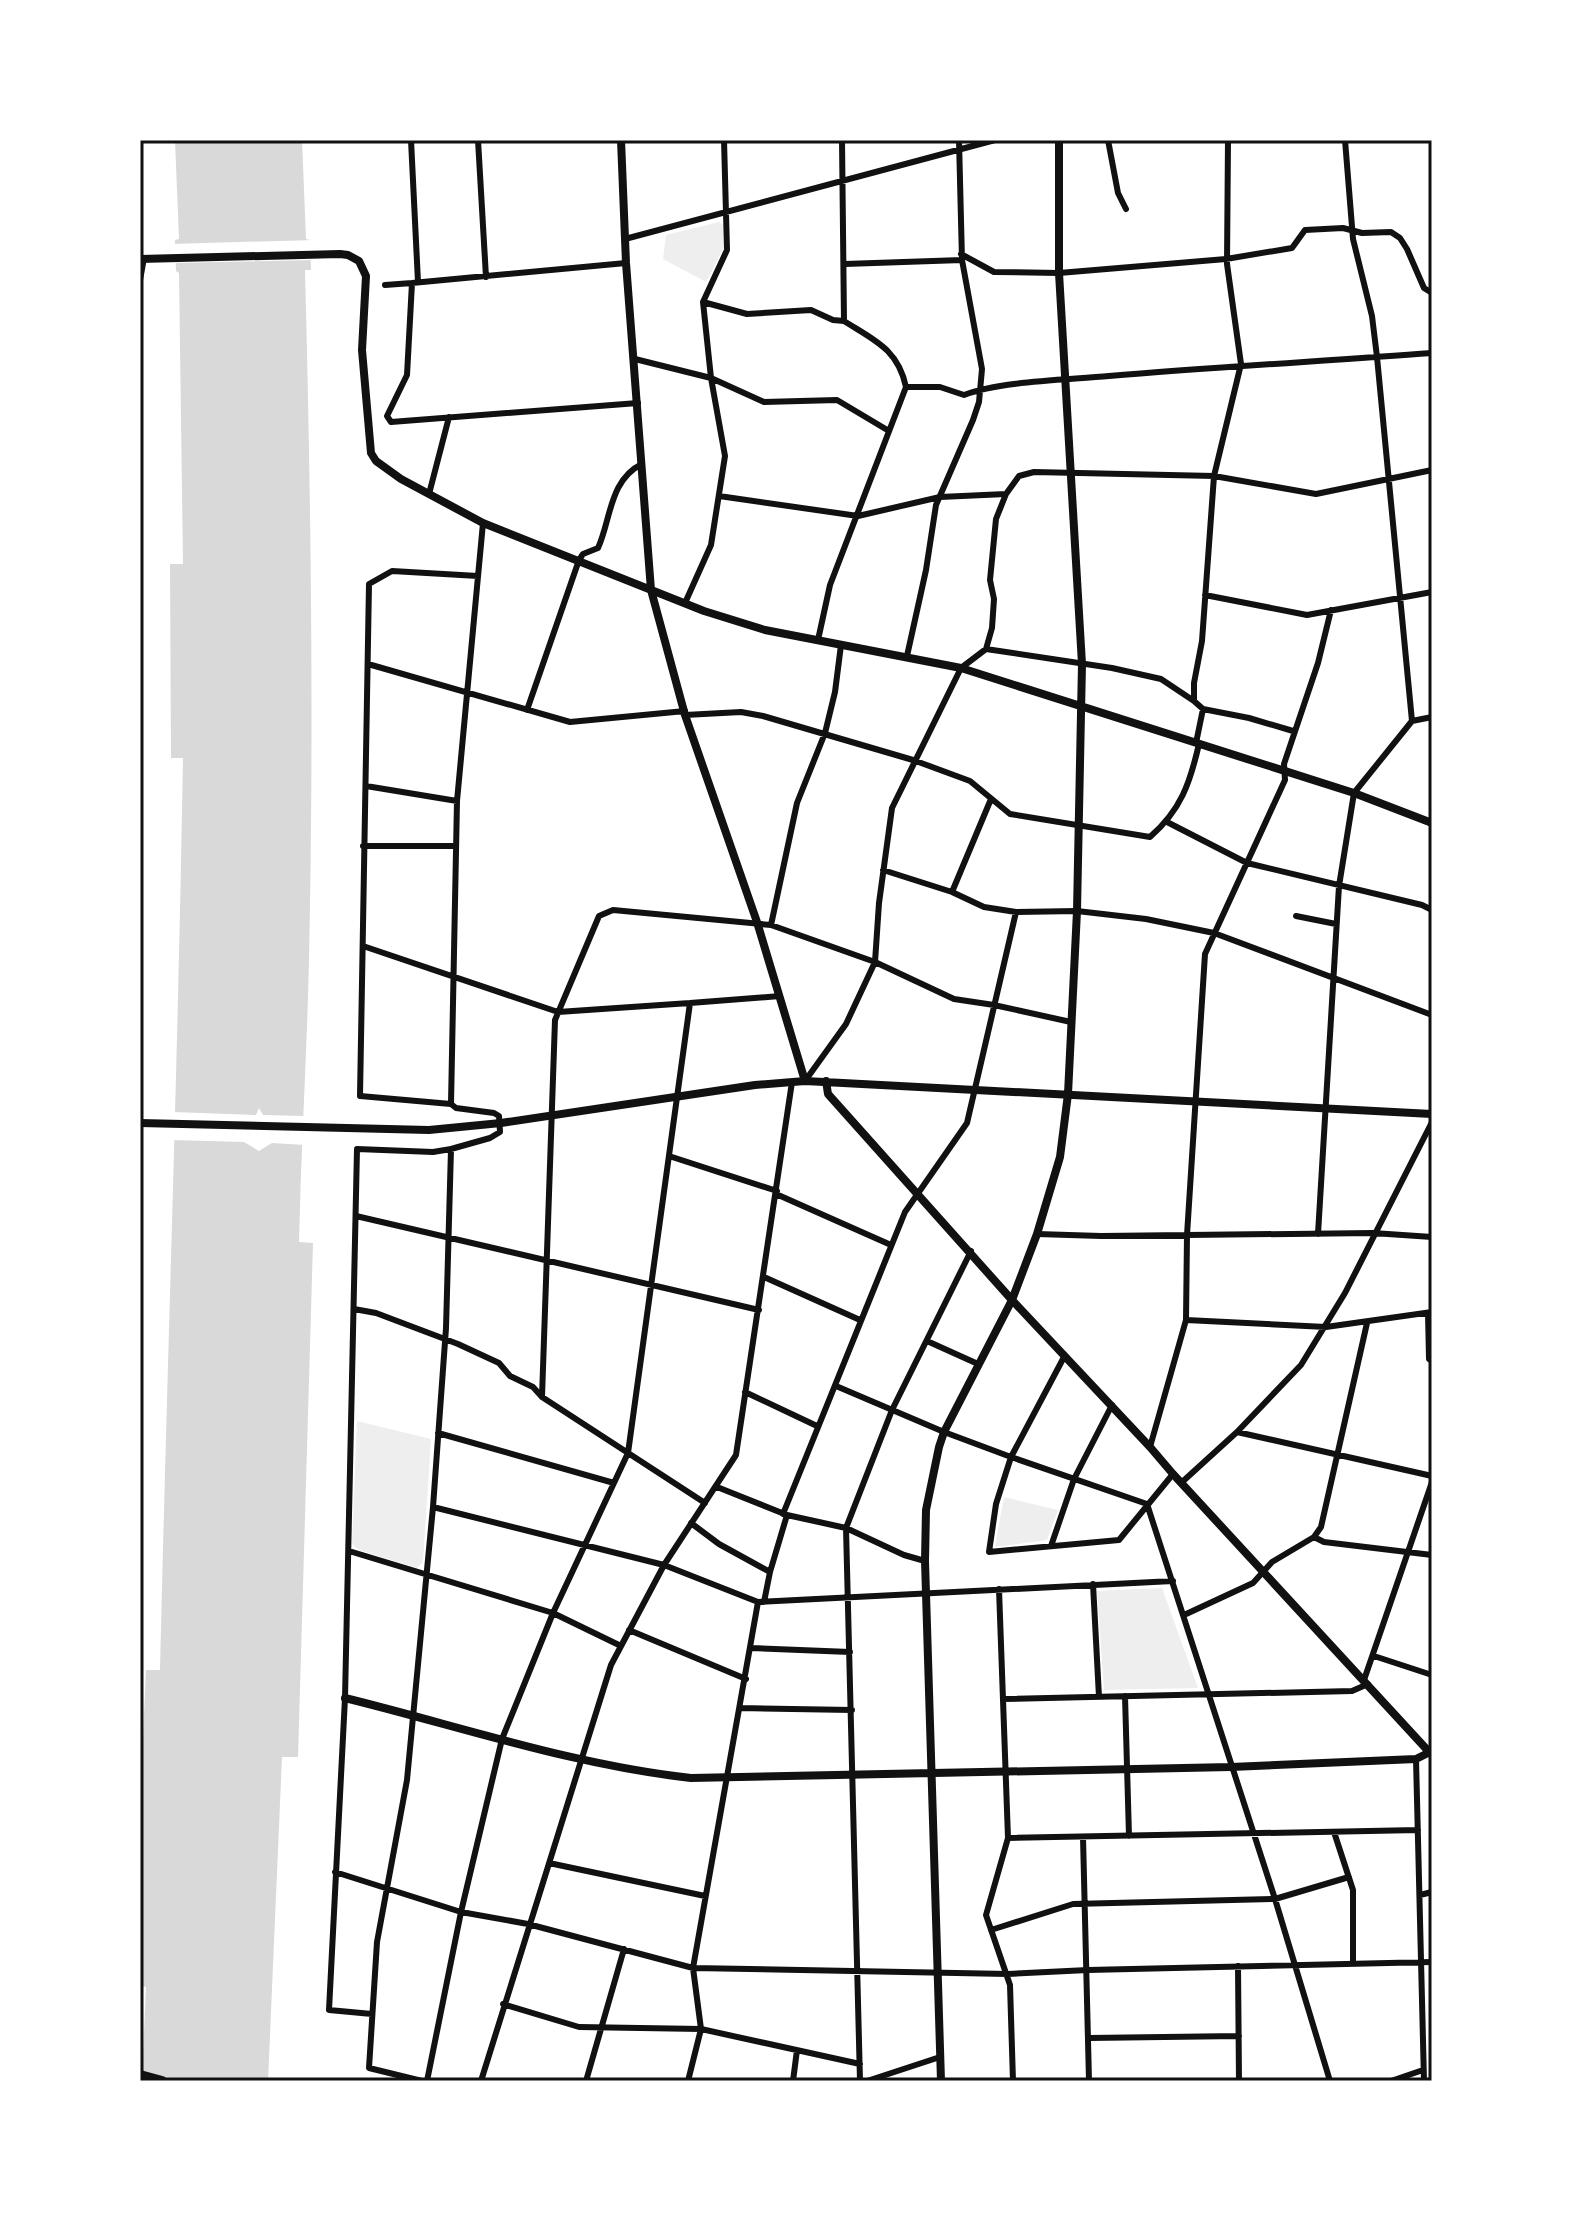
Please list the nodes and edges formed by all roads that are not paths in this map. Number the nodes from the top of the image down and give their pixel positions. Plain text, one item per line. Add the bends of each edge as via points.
1 (411, 140) edge
2 (478, 140) edge
3 (621, 140) edge
4 (724, 140) edge
5 (842, 140) edge
6 (959, 140) edge
7 (995, 140) edge
8 (1059, 140) edge
9 (1108, 140) edge
10 (1228, 140) edge
11 (1345, 140) edge
12 (959, 150) junction
13 (844, 181) junction
14 (1126, 209) dead end
15 (727, 212) junction
16 (1352, 231) junction
17 (625, 239) junction
18 (962, 257) junction
19 (146, 258) edge
20 (1226, 259) junction
21 (626, 263) junction
22 (845, 264) junction
23 (1059, 273) junction
24 (486, 277) junction
25 (140, 280) edge
26 (415, 282) junction
27 (385, 285) dead end
28 (1432, 293) edge
29 (703, 302) junction
30 (844, 321) junction
31 (1432, 353) edge
32 (1377, 357) junction
33 (635, 359) junction
34 (1241, 364) junction
35 (711, 378) junction
36 (1066, 380) junction
37 (906, 387) junction
38 (978, 390) junction
39 (638, 403) junction
40 (449, 417) junction
41 (889, 431) junction
42 (642, 464) junction
43 (1432, 470) edge
44 (1072, 473) junction
45 (1214, 476) junction
46 (1388, 480) junction
47 (1006, 494) junction
48 (429, 495) junction
49 (719, 496) junction
50 (940, 497) junction
51 (858, 516) junction
52 (483, 523) junction
53 (579, 560) junction
54 (478, 576) junction
55 (651, 590) junction
56 (1432, 592) edge
57 (1205, 595) junction
58 (1400, 598) junction
59 (685, 603) junction
60 (1331, 610) junction
61 (818, 640) junction
62 (841, 645) junction
63 (986, 649) junction
64 (907, 656) junction
65 (368, 664) junction
66 (1082, 664) junction
67 (961, 668) junction
68 (467, 693) junction
69 (1194, 701) junction
70 (1081, 707) junction
71 (1203, 709) junction
72 (527, 710) junction
73 (685, 713) junction
74 (1432, 717) edge
75 (1412, 721) junction
76 (1293, 731) junction
77 (825, 733) junction
78 (1198, 743) junction
79 (913, 760) junction
80 (1285, 772) junction
81 (366, 786) junction
82 (1354, 793) junction
83 (991, 799) junction
84 (457, 801) junction
85 (1167, 822) junction
86 (1432, 823) edge
87 (1079, 825) junction
88 (363, 846) junction
89 (456, 846) junction
90 (1247, 863) junction
91 (883, 870) junction
92 (1339, 886) junction
93 (952, 892) junction
94 (1432, 910) edge
95 (1077, 911) junction
96 (1016, 912) junction
97 (1296, 916) dead end
98 (757, 922) junction
99 (1336, 924) junction
100 (771, 925) junction
101 (1214, 933) junction
102 (363, 946) junction
103 (875, 962) junction
104 (454, 976) junction
105 (1333, 977) junction
106 (780, 996) junction
107 (690, 1003) junction
108 (994, 1005) junction
109 (558, 1012) junction
110 (1432, 1015) edge
111 (1071, 1022) junction
112 (805, 1081) junction
113 (826, 1081) junction
114 (792, 1082) junction
115 (976, 1089) junction
116 (1068, 1094) junction
117 (677, 1097) junction
118 (1196, 1103) junction
119 (451, 1104) junction
120 (1325, 1108) junction
121 (1432, 1114) edge
122 (553, 1115) junction
123 (1432, 1122) edge
124 (140, 1123) edge
125 (501, 1123) junction
126 (451, 1149) junction
127 (669, 1156) junction
128 (918, 1192) junction
129 (776, 1193) junction
130 (356, 1216) junction
131 (1377, 1233) junction
132 (1037, 1234) junction
133 (1318, 1234) junction
134 (1187, 1235) junction
135 (448, 1237) junction
136 (1432, 1237) edge
137 (891, 1245) junction
138 (971, 1251) junction
139 (547, 1260) junction
140 (764, 1277) junction
141 (651, 1285) junction
142 (1012, 1300) junction
143 (354, 1309) junction
144 (759, 1310) junction
145 (1430, 1313) edge
146 (860, 1320) junction
147 (1186, 1320) junction
148 (1367, 1323) junction
149 (1326, 1327) junction
150 (445, 1338) junction
151 (927, 1341) junction
152 (1064, 1357) junction
153 (1432, 1361) edge
154 (978, 1364) junction
155 (836, 1386) junction
156 (745, 1392) junction
157 (542, 1397) junction
158 (1112, 1405) junction
159 (892, 1410) junction
160 (817, 1426) junction
161 (944, 1432) junction
162 (1237, 1432) junction
163 (438, 1433) junction
164 (1150, 1447) junction
165 (628, 1453) junction
166 (1337, 1454) junction
167 (1011, 1457) junction
168 (1173, 1474) junction
169 (1074, 1479) junction
170 (1432, 1479) edge
171 (614, 1483) junction
172 (1181, 1483) junction
173 (717, 1487) junction
174 (705, 1503) junction
175 (1147, 1504) junction
176 (433, 1507) junction
177 (785, 1514) junction
178 (691, 1523) junction
179 (846, 1528) junction
180 (1314, 1537) junction
181 (586, 1543) junction
182 (1051, 1546) junction
183 (349, 1551) junction
184 (1408, 1552) junction
185 (1432, 1555) edge
186 (925, 1561) junction
187 (664, 1565) junction
188 (770, 1572) junction
189 (1263, 1572) junction
190 (427, 1574) junction
191 (1173, 1581) junction
192 (1093, 1584) junction
193 (999, 1589) junction
194 (926, 1592) junction
195 (848, 1597) junction
196 (761, 1602) junction
197 (553, 1613) junction
198 (1184, 1615) junction
199 (629, 1630) junction
200 (621, 1646) junction
201 (751, 1648) junction
202 (850, 1652) junction
203 (1374, 1656) junction
204 (1432, 1675) edge
205 (746, 1679) junction
206 (1366, 1682) junction
207 (1210, 1694) junction
208 (1125, 1696) junction
209 (1099, 1697) junction
210 (345, 1698) junction
211 (1003, 1699) junction
212 (741, 1708) junction
213 (852, 1710) junction
214 (414, 1715) junction
215 (502, 1739) junction
216 (1431, 1753) edge
217 (1416, 1759) junction
218 (581, 1760) junction
219 (1127, 1767) junction
220 (1231, 1767) junction
221 (1006, 1771) junction
222 (932, 1772) junction
223 (852, 1774) junction
224 (728, 1777) junction
225 (1418, 1830) junction
226 (1334, 1832) junction
227 (1253, 1834) junction
228 (1129, 1836) junction
229 (1083, 1837) junction
230 (1008, 1838) junction
231 (549, 1863) junction
232 (335, 1872) junction
233 (1349, 1877) junction
234 (387, 1889) junction
235 (1432, 1892) edge
236 (1420, 1895) junction
237 (705, 1896) junction
238 (1275, 1899) junction
239 (1086, 1904) junction
240 (461, 1912) junction
241 (528, 1924) junction
242 (991, 1930) junction
243 (624, 1949) junction
244 (1432, 1962) edge
245 (1353, 1963) junction
246 (1422, 1963) junction
247 (1294, 1964) junction
248 (1238, 1966) junction
249 (693, 1968) junction
250 (1088, 1970) junction
251 (857, 1971) junction
252 (937, 1974) junction
253 (1008, 1974) junction
254 (503, 2004) junction
255 (372, 2014) junction
256 (601, 2026) junction
257 (701, 2029) junction
258 (1239, 2036) junction
259 (1089, 2038) junction
260 (797, 2050) junction
261 (940, 2057) junction
262 (860, 2064) junction
263 (1423, 2070) junction
264 (140, 2075) edge
265 (162, 2081) edge
266 (424, 2081) edge
267 (481, 2081) edge
268 (586, 2081) edge
269 (688, 2081) edge
270 (793, 2081) edge
271 (860, 2081) edge
272 (867, 2081) edge
273 (941, 2081) edge
274 (1013, 2081) edge
275 (1089, 2081) edge
276 (1239, 2081) edge
277 (1330, 2081) edge
278 (1391, 2081) edge
279 (1424, 2081) edge

1 - 26 street
2 - 24 street
3 - 17 street
4 - 15 street
5 - 13 street
6 - 12 street
7 - 12 street
8 - 23 street
9 - 14 street
10 - 20 street
11 - 16 street
12 - 13 street
12 - 18 street
13 - 15 street
13 - 22 street
15 - 17 street
15 - 29 street via 727,250
16 - 20 street via 1305,230 1292,248
16 - 28 street via 1391,232 1400,238 1424,288
16 - 32 street
17 - 21 street
18 - 22 street
18 - 23 street via 994,272
18 - 38 street via 982,369
19 - 25 street
19 - 48 street via 340,254 359,261 366,276 362,350 371,453 387,470
20 - 23 street
20 - 34 street
21 - 24 street
21 - 33 street
22 - 30 street
23 - 36 street
24 - 26 street
26 - 27 street
26 - 40 street via 407,375 387,416 391,422
29 - 30 street via 747,314 811,310
29 - 35 street
30 - 37 street via 889,349
31 - 32 street
32 - 34 street
32 - 46 street
33 - 35 street
33 - 39 street
34 - 36 street
34 - 45 street
35 - 41 street via 764,402 837,400
35 - 49 street via 725,456
36 - 38 street
36 - 44 street
37 - 38 street via 940,387 964,395
37 - 41 street
38 - 50 street via 973,420
39 - 40 street
39 - 42 street
40 - 48 street
41 - 51 street
42 - 53 street via 632,469 610,504 598,548
42 - 55 street
43 - 46 street
44 - 45 street
44 - 47 street via 1019,476
44 - 66 street
45 - 46 street via 1316,494
45 - 57 street
46 - 58 street
47 - 50 street
47 - 63 street via 996,519 992,628
48 - 52 street
49 - 51 street
49 - 59 street via 711,545
50 - 51 street
50 - 64 street
51 - 61 street via 830,585
52 - 53 street
52 - 54 street
53 - 55 street
53 - 72 street
54 - 65 street via 392,571 369,584
54 - 68 street
55 - 59 street
55 - 73 street
56 - 58 street
57 - 60 street via 1307,615
57 - 69 street
58 - 60 street
58 - 75 street
59 - 61 street via 765,630
60 - 76 street
61 - 62 street
62 - 64 street
62 - 77 street
63 - 66 street
63 - 67 street
64 - 67 street
65 - 68 street
65 - 81 street
66 - 69 street via 1161,679
66 - 70 street
67 - 70 street
67 - 79 street
68 - 72 street
68 - 84 street
69 - 71 street
70 - 78 street
70 - 87 street
71 - 76 street
71 - 78 street
72 - 73 street via 570,722
73 - 77 street via 741,712
73 - 98 street
74 - 75 street
75 - 82 street
76 - 80 street
77 - 79 street
77 - 100 street via 797,803
78 - 80 street
78 - 85 street via 1191,776
79 - 83 street via 970,781
79 - 91 street via 892,808
80 - 82 street
80 - 90 street
81 - 84 street
81 - 88 street
82 - 86 street
82 - 92 street
83 - 87 street via 1010,814
83 - 93 street
84 - 89 street
85 - 87 street via 1150,837
85 - 90 street
87 - 95 street
88 - 89 street
88 - 102 street
89 - 104 street
90 - 92 street
90 - 101 street
91 - 93 street
91 - 103 street
92 - 94 street
92 - 99 street
93 - 96 street via 984,907
95 - 96 street
95 - 101 street
95 - 111 street
96 - 108 street
97 - 99 street
98 - 100 street
98 - 106 street
98 - 109 street via 613,910 599,916
99 - 105 street
100 - 103 street
101 - 105 street
101 - 118 street via 1205,954
102 - 104 street
102 - 119 street via 360,1096
103 - 108 street via 954,999
103 - 112 street via 846,1024
104 - 109 street
104 - 119 street
105 - 110 street
105 - 120 street
106 - 107 street
106 - 112 street
107 - 109 street
107 - 117 street
108 - 111 street
108 - 115 street
109 - 122 street
111 - 116 street
112 - 113 street
112 - 114 street
113 - 115 street
113 - 128 street via 828,1094
114 - 117 street
114 - 129 street
115 - 116 street
115 - 128 street via 967,1123
116 - 118 street
116 - 132 street via 1060,1157
117 - 122 street
117 - 127 street
118 - 120 street
118 - 134 street
119 - 125 street via 494,1113
120 - 121 street
120 - 133 street
122 - 125 street
122 - 139 street
123 - 131 street
124 - 125 street via 429,1130
125 - 126 street via 500,1132 490,1138
126 - 130 street via 357,1149
126 - 135 street
127 - 129 street
127 - 141 street
128 - 137 street
128 - 138 street
129 - 137 street
129 - 140 street
130 - 135 street
130 - 143 street
131 - 133 street
131 - 136 street
131 - 149 street
132 - 134 street
132 - 142 street
133 - 134 street
134 - 147 street
135 - 139 street
135 - 150 street
137 - 146 street
138 - 142 street
138 - 151 street
139 - 141 street
139 - 157 street
140 - 144 street
140 - 146 street
141 - 144 street
141 - 165 street
142 - 152 street
142 - 154 street
143 - 150 street
143 - 183 street
144 - 156 street
145 - 148 street
145 - 153 street
146 - 155 street
147 - 149 street
147 - 164 street
148 - 149 street
148 - 166 street
149 - 162 street via 1301,1365
150 - 157 street via 499,1363
150 - 163 street
151 - 154 street
151 - 159 street
152 - 158 street
152 - 167 street
154 - 161 street
155 - 159 street
155 - 160 street
156 - 160 street
156 - 173 street via 736,1455
157 - 165 street
158 - 164 street
158 - 169 street
159 - 161 street
159 - 179 street
160 - 177 street
161 - 167 street
161 - 186 street via 929,1488
162 - 166 street
162 - 172 street
163 - 171 street
163 - 176 street
164 - 168 street
165 - 171 street
165 - 174 street
166 - 170 street
166 - 180 street via 1321,1527
167 - 169 street
167 - 182 street via 996,1504 989,1552
168 - 172 street
168 - 175 street
169 - 175 street
169 - 182 street
170 - 184 street
171 - 181 street
172 - 189 street
173 - 174 street
173 - 177 street
174 - 178 street
175 - 182 street via 1119,1540
175 - 191 street
176 - 181 street
176 - 190 street
177 - 179 street
177 - 188 street
178 - 187 street
178 - 188 street
179 - 186 street
179 - 195 street
180 - 184 street
180 - 189 street
181 - 187 street
181 - 197 street
183 - 190 street
183 - 210 street
184 - 185 street
184 - 203 street
186 - 194 street
187 - 196 street
187 - 199 street
188 - 196 street
189 - 198 street via 1253,1583
189 - 206 street
190 - 197 street
190 - 214 street
191 - 192 street
191 - 198 street
192 - 193 street
192 - 209 street
193 - 194 street
193 - 211 street
194 - 195 street
194 - 222 street
195 - 196 street
195 - 202 street
196 - 201 street
197 - 200 street
197 - 215 street
198 - 207 street
199 - 200 street
199 - 205 street
200 - 218 street
201 - 202 street
201 - 205 street
202 - 213 street
203 - 204 street
203 - 206 street
205 - 212 street
206 - 207 street via 1352,1691
206 - 216 street
207 - 208 street
207 - 220 street
208 - 209 street
208 - 219 street
209 - 211 street
210 - 214 street
210 - 232 street
211 - 221 street
212 - 213 street
212 - 224 street
213 - 223 street
214 - 215 street
214 - 234 street
215 - 218 street
215 - 240 street
216 - 217 street
217 - 220 street
217 - 225 street
218 - 224 street via 652,1774
218 - 231 street
219 - 220 street
219 - 221 street
219 - 228 street
220 - 227 street
221 - 222 street
221 - 230 street
222 - 223 street
222 - 252 street
223 - 224 street
223 - 251 street
224 - 237 street
225 - 226 street
225 - 236 street
226 - 227 street
226 - 233 street
227 - 228 street
227 - 238 street
228 - 229 street
229 - 230 street
229 - 239 street
230 - 242 street via 986,1915
231 - 237 street
231 - 241 street
232 - 234 street
232 - 255 street via 329,2010
233 - 238 street
233 - 245 street
234 - 240 street
234 - 255 street
235 - 236 street
236 - 246 street
237 - 249 street
238 - 239 street
238 - 247 street
239 - 242 street
239 - 250 street
240 - 241 street
240 - 266 street
241 - 243 street
241 - 254 street
242 - 253 street
243 - 249 street
243 - 256 street
244 - 246 street
245 - 246 street
245 - 247 street
246 - 263 street
247 - 248 street
247 - 277 street
248 - 250 street
248 - 258 street
249 - 251 street
249 - 257 street
250 - 253 street
250 - 259 street
251 - 252 street
251 - 262 street
252 - 253 street
252 - 261 street
253 - 274 street
254 - 256 street via 579,2027
254 - 267 street
255 - 266 street via 369,2068
256 - 257 street
256 - 268 street
257 - 260 street
257 - 269 street
258 - 259 street
258 - 276 street
259 - 275 street
260 - 262 street
260 - 270 street
261 - 272 street
261 - 273 street
262 - 271 street
263 - 278 street
263 - 279 street
264 - 265 highway

